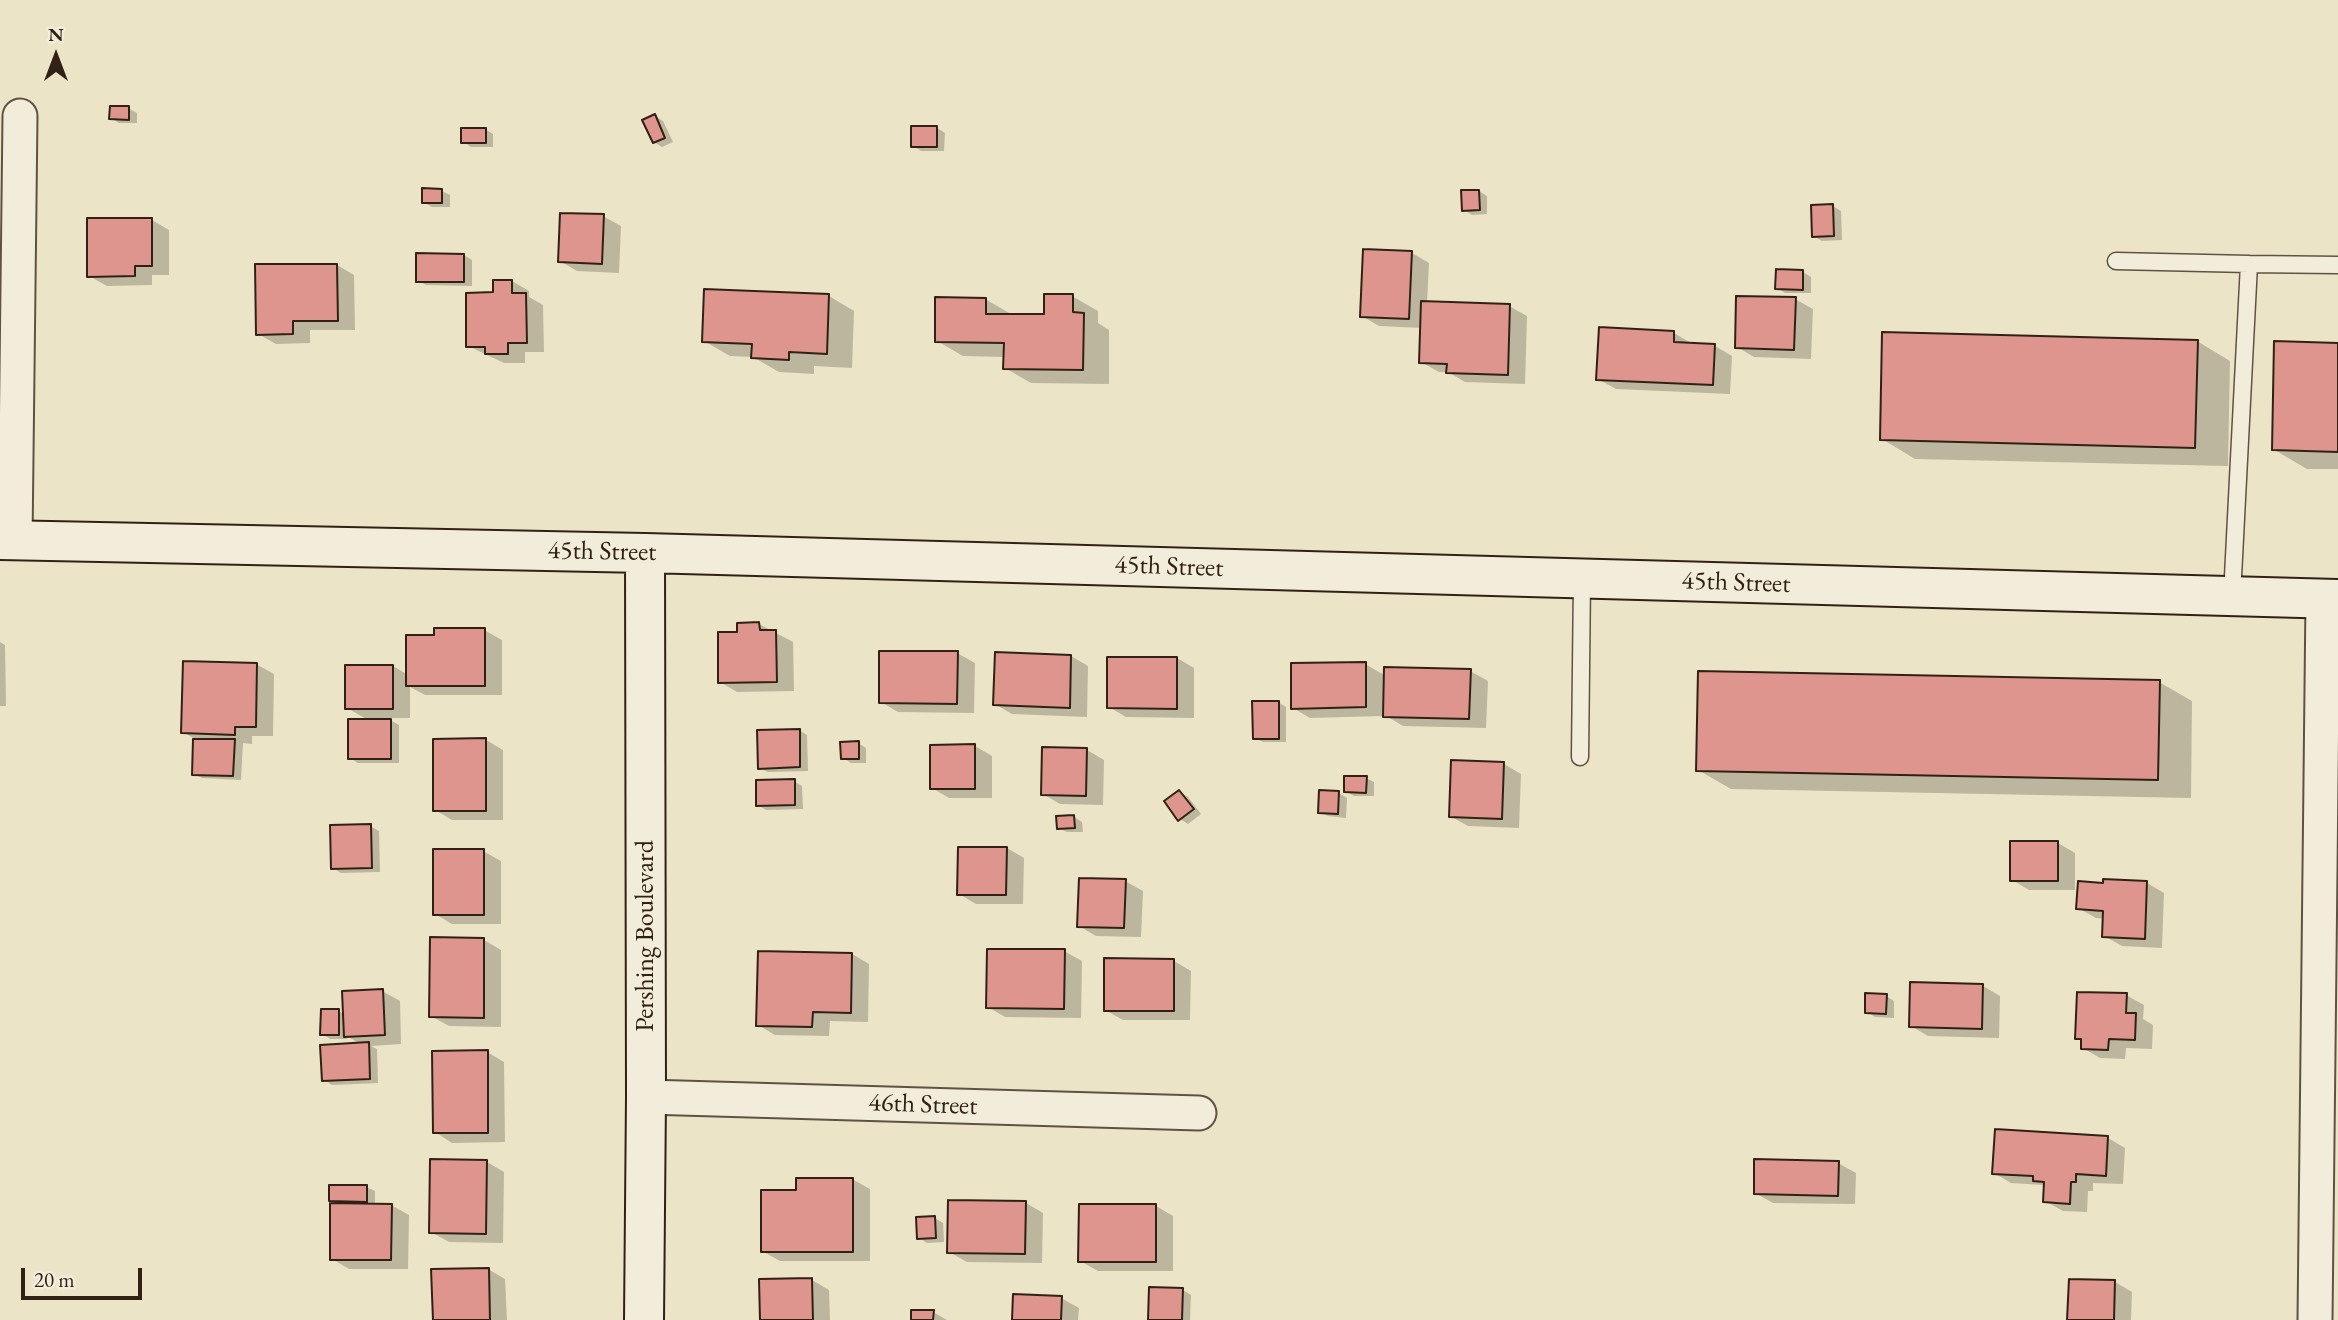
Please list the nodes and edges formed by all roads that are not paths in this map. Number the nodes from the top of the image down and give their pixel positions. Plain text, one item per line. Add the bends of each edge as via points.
1 (20, 116) dead end
2 (2116, 261) dead end
3 (2249, 264) junction
4 (2338, 265) edge
5 (8, 540) edge
6 (645, 552) junction
7 (1582, 579) junction
8 (2232, 596) junction
9 (2330, 599) edge
10 (1580, 757) dead end
11 (2329, 865) edge
12 (646, 1097) junction
13 (1199, 1113) dead end
14 (644, 1320) edge
15 (2315, 1320) edge

1 - 5 street
2 - 3 lane
3 - 4 lane
3 - 8 lane
5 - 6 street, 45th Street
6 - 7 street, 45th Street
6 - 12 street, Pershing Boulevard
7 - 8 street, 45th Street
7 - 10 lane
8 - 9 street, 45th Street
9 - 11 street
11 - 15 street
12 - 13 street, 46th Street
12 - 14 street, Pershing Boulevard

